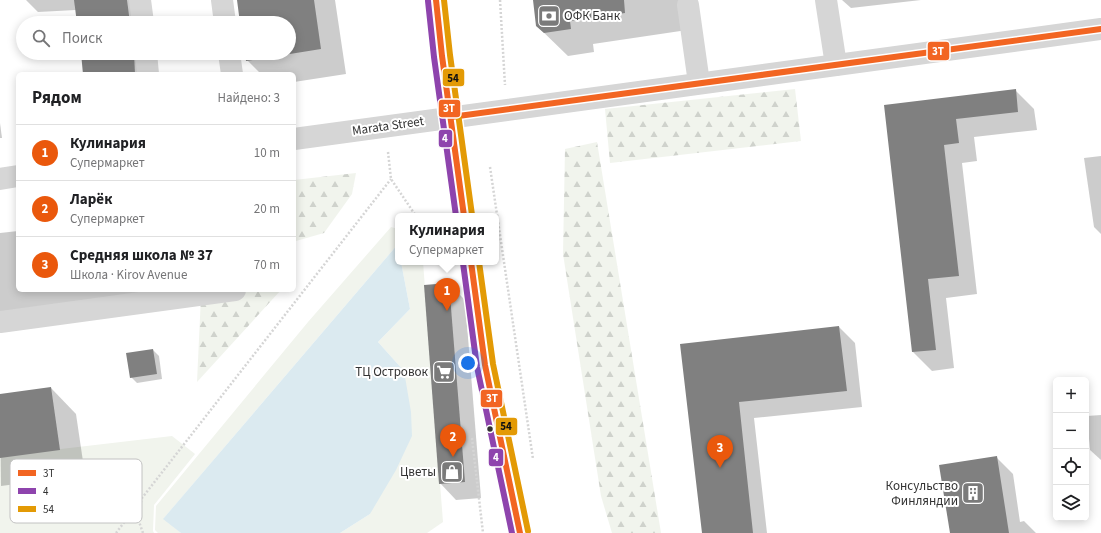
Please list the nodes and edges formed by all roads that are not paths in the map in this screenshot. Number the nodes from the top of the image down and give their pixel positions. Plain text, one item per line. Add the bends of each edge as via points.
1 (140, 0) edge
2 (222, 0) edge
3 (436, 0) edge
4 (826, 0) edge
5 (688, 5) dead end
6 (142, 16) edge
7 (224, 16) edge
8 (1101, 29) edge
9 (147, 60) edge
10 (230, 60) edge
11 (836, 65) junction
12 (148, 72) edge
13 (232, 72) edge
14 (699, 83) junction
15 (451, 118) junction
16 (296, 139) edge
17 (16, 176) edge
18 (0, 178) edge
19 (464, 213) edge
20 (471, 265) edge
21 (220, 292) edge
22 (0, 322) edge
23 (520, 533) edge

1 - 6 street
2 - 7 street
3 - 15 main road
4 - 11 street
5 - 14 street
8 - 11 street, Marata Street
9 - 12 street
10 - 13 street
11 - 14 street, Marata Street
14 - 15 street, Marata Street
15 - 16 street, Marata Street
15 - 19 main road
17 - 18 street
20 - 23 main road via 485,365
21 - 22 street

